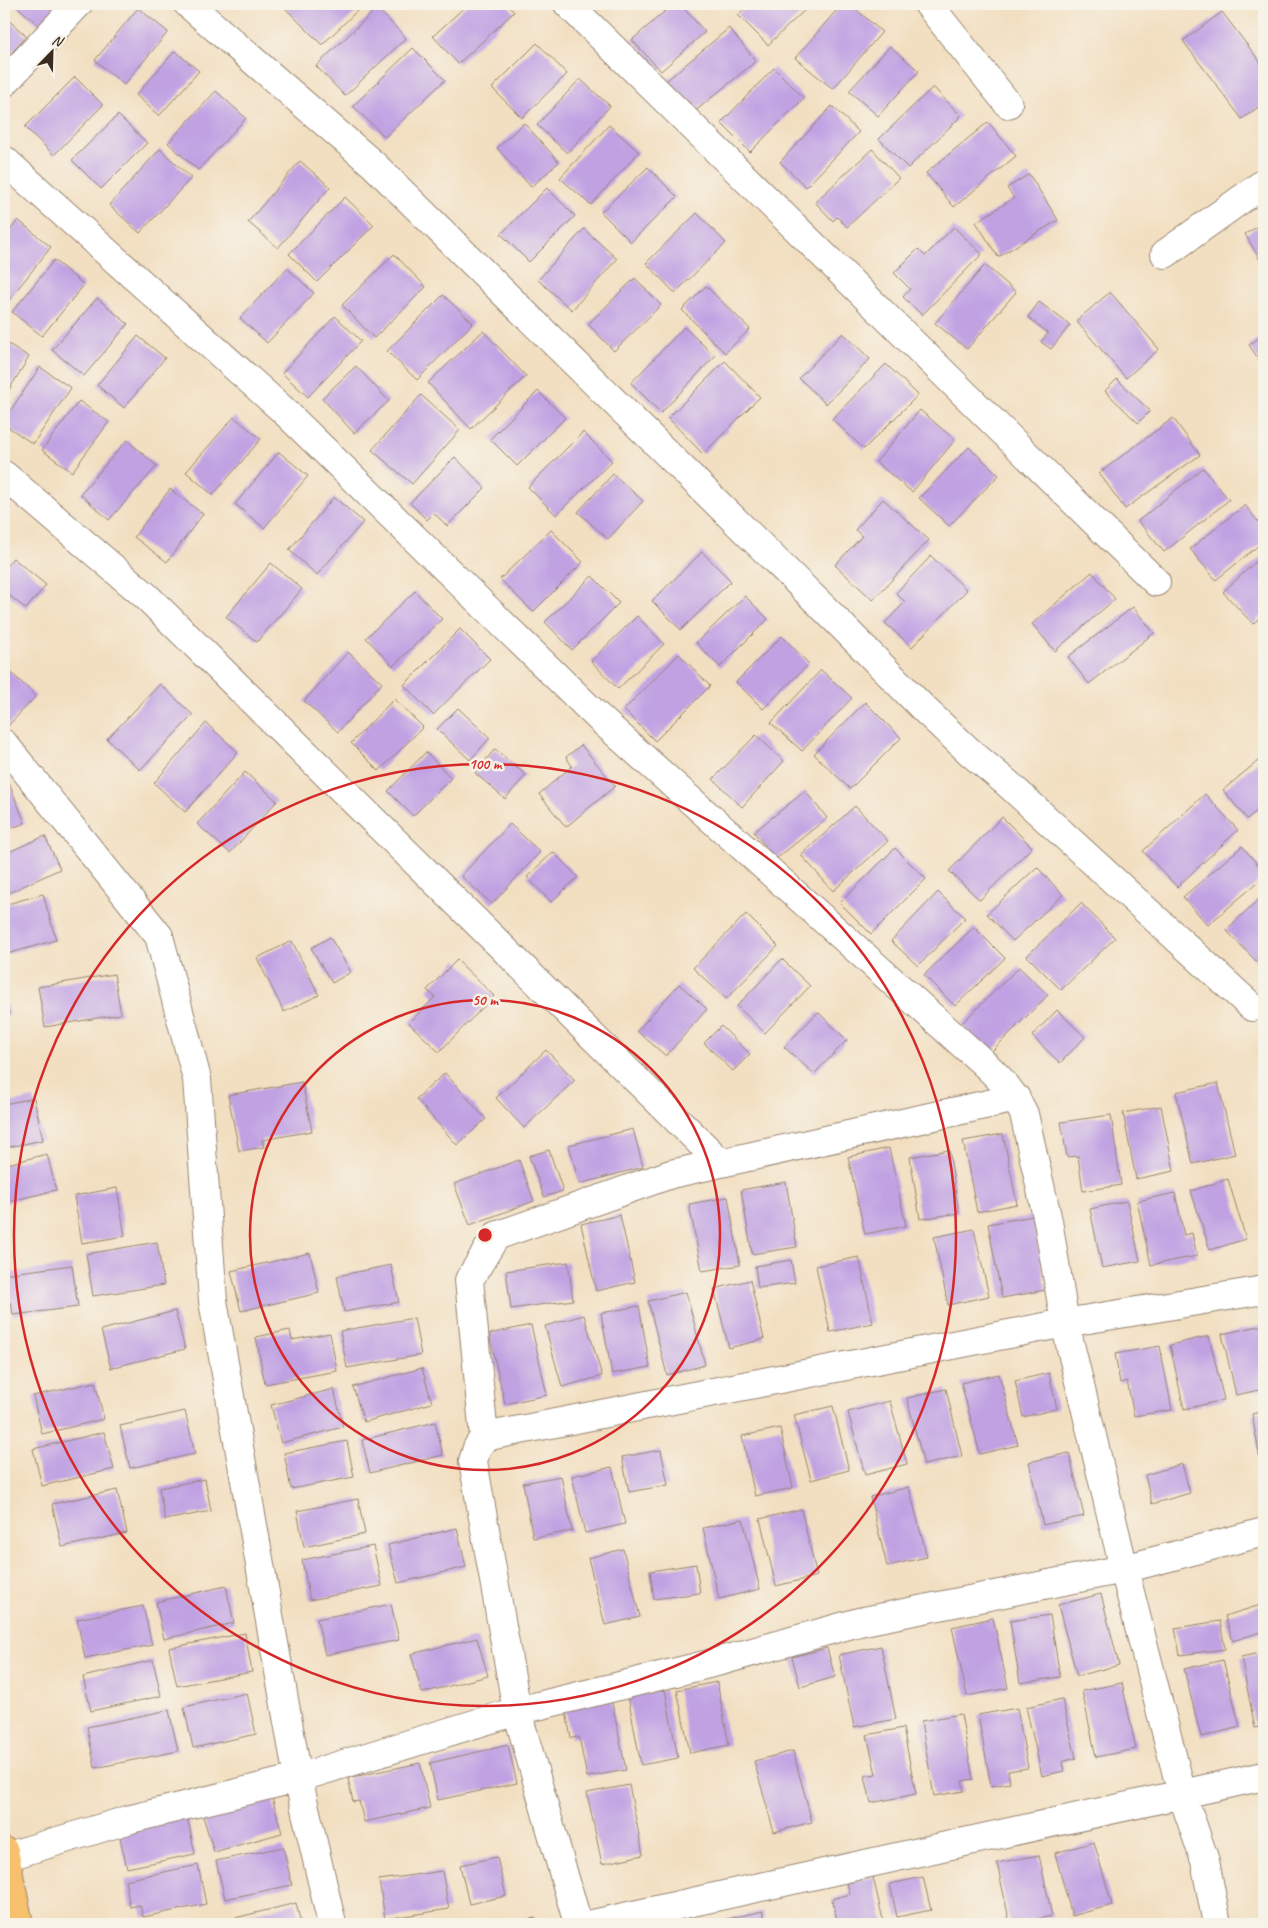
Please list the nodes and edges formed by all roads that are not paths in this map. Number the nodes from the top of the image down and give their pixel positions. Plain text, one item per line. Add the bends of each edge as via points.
1 (78, 4) edge
2 (188, 4) edge
3 (568, 4) edge
4 (928, 4) edge
5 (4, 84) edge
6 (1008, 104) dead end
7 (4, 160) edge
8 (1264, 183) edge
9 (1165, 254) dead end
10 (4, 475) edge
11 (1156, 582) dead end
12 (4, 744) edge
13 (1252, 1008) dead end
14 (1016, 1098) junction
15 (721, 1163) junction
16 (1264, 1290) edge
17 (1065, 1323) junction
18 (484, 1437) junction
19 (1264, 1532) edge
20 (1124, 1568) junction
21 (517, 1711) junction
22 (1264, 1776) edge
23 (298, 1778) junction
24 (1182, 1794) junction
25 (4, 1854) edge
26 (8, 1889) edge
27 (19, 1924) edge
28 (332, 1924) edge
29 (578, 1924) edge
30 (593, 1924) edge
31 (1218, 1924) edge

1 - 5 street
2 - 13 street via 374,165 926,711
3 - 11 street
4 - 6 street
7 - 14 street via 283,410 598,717 950,1033
8 - 9 street
10 - 15 street via 146,597
12 - 23 street via 159,936 198,1079 213,1301
14 - 15 street
14 - 17 street via 1024,1114 1048,1221
15 - 18 street via 671,1174 496,1236 469,1280
16 - 17 street
17 - 18 street
17 - 20 street
18 - 21 street via 473,1461
19 - 20 street
20 - 21 street via 859,1622 717,1662
20 - 24 street
21 - 23 street
21 - 29 street
22 - 24 street
23 - 25 street
23 - 28 street
24 - 30 street
24 - 31 street via 1205,1861
25 - 26 main road
26 - 27 main road

